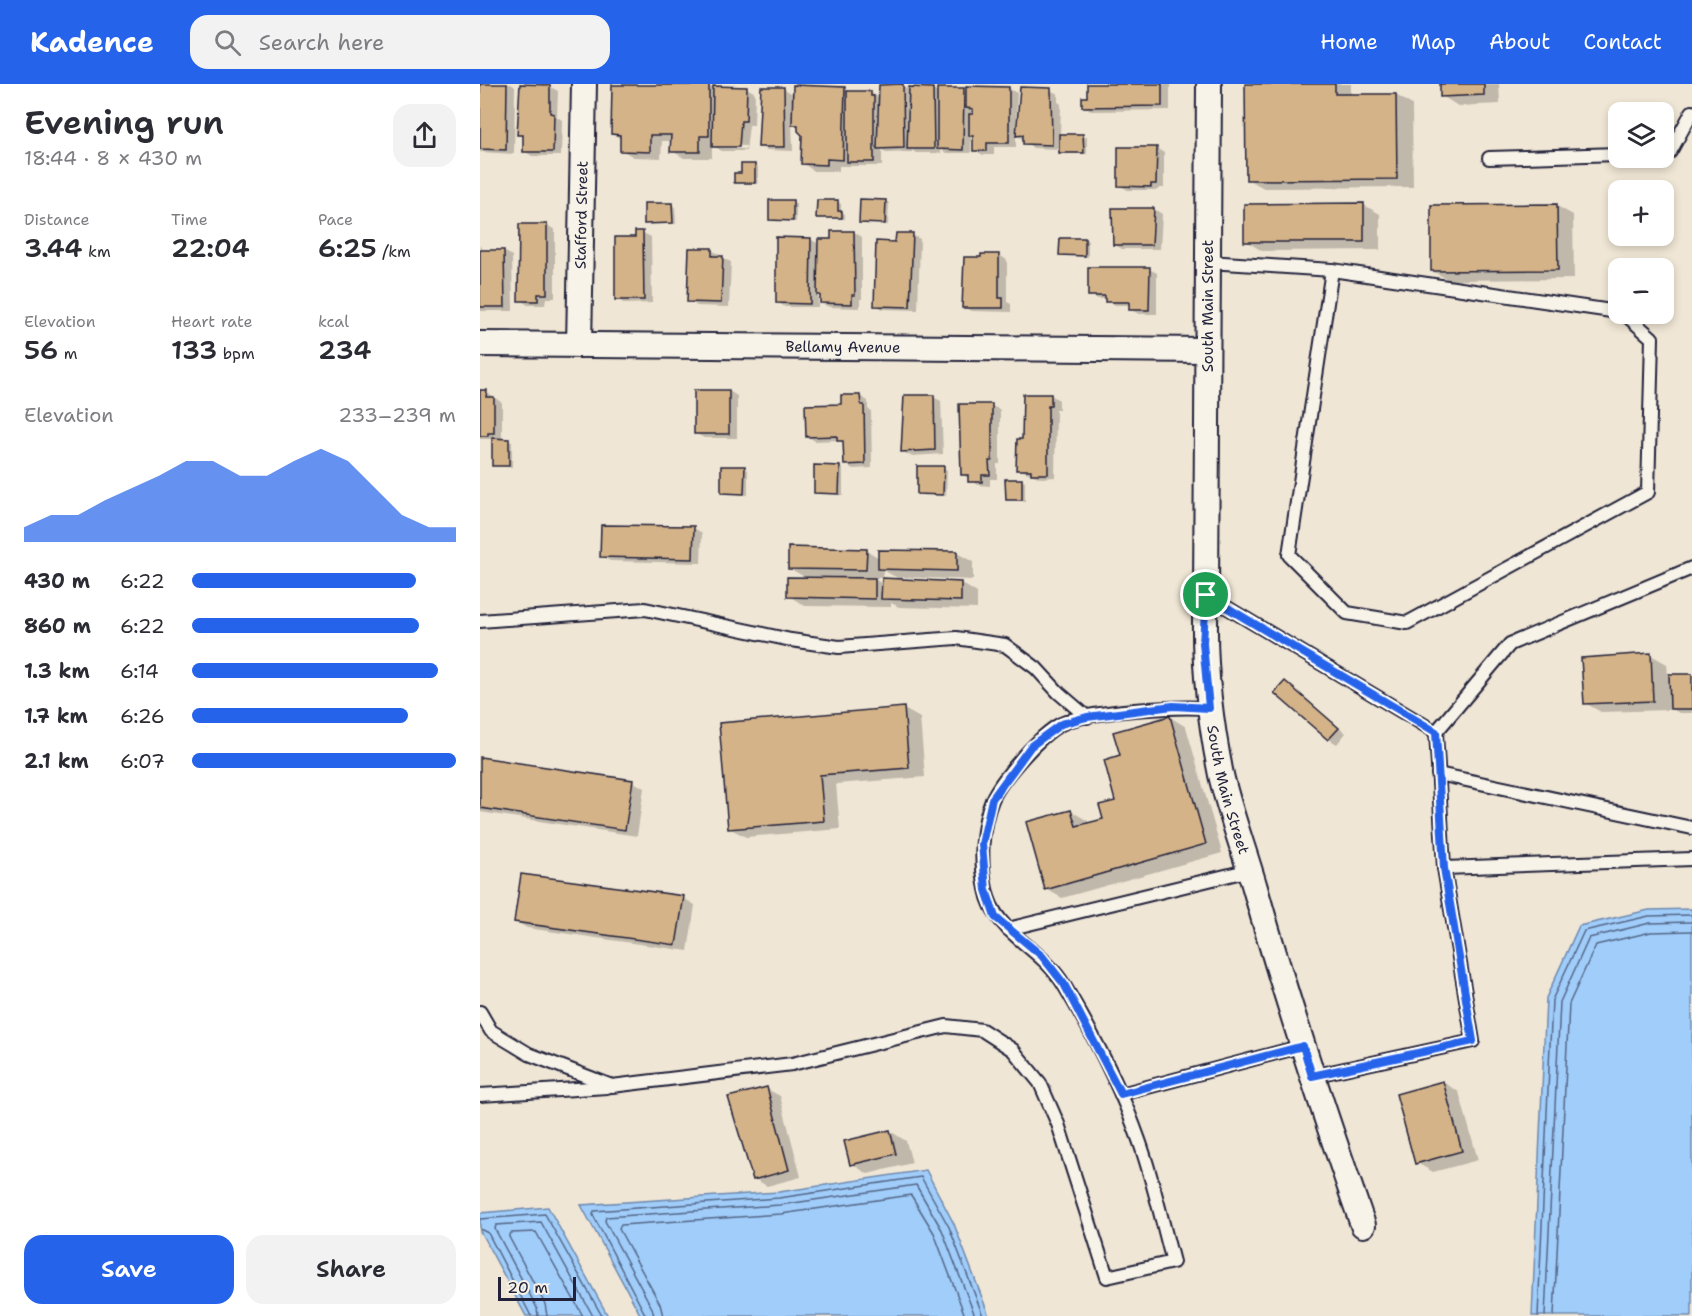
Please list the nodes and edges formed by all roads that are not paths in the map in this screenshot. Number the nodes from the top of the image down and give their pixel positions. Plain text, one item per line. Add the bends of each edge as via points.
1 (584, 84) edge
2 (1209, 84) edge
3 (1692, 112) edge
4 (1674, 145) edge
5 (1608, 154) edge
6 (1489, 158) dead end
7 (1208, 262) junction
8 (1332, 270) junction
9 (1608, 311) edge
10 (1636, 324) edge
11 (480, 344) edge
12 (579, 345) junction
13 (1207, 350) junction
14 (1692, 568) edge
15 (1206, 595) junction
16 (480, 621) edge
17 (1209, 708) junction
18 (1087, 717) junction
19 (1436, 732) junction
20 (1438, 774) junction
21 (1692, 828) edge
22 (1692, 860) edge
23 (1444, 868) junction
24 (1250, 870) junction
25 (1008, 929) junction
26 (480, 1012) edge
27 (1303, 1046) junction
28 (1312, 1076) junction
29 (612, 1086) junction
30 (1121, 1094) junction
31 (480, 1095) edge
32 (1363, 1225) dead end

1 - 12 street, Stafford Street
2 - 7 street, South Main Street
3 - 4 lane
5 - 6 lane
7 - 8 lane
7 - 13 street, South Main Street
8 - 9 lane
8 - 10 lane via 1289,555 1347,613 1407,623 1648,492 1652,338
11 - 12 street, Bellamy Avenue
12 - 13 street, Bellamy Avenue
13 - 15 street, South Main Street
14 - 19 lane via 1510,644
15 - 17 street, South Main Street via 1203,643
15 - 19 lane
16 - 18 lane via 645,609 838,647 956,638 1005,645 1036,668
17 - 18 lane via 1173,706
17 - 24 street, South Main Street via 1222,777
18 - 25 lane via 1061,724 1031,746 992,799 982,844 986,890 995,917
19 - 20 lane
20 - 21 lane
20 - 23 lane
22 - 23 lane
23 - 28 lane via 1473,1041
24 - 25 lane
24 - 27 street, South Main Street
25 - 30 lane via 1042,956 1064,984
26 - 29 lane via 491,1031 529,1054
27 - 28 street, South Main Street
27 - 30 lane
28 - 32 street, South Main Street
29 - 30 lane via 792,1064 946,1026 982,1029 1013,1050 1040,1083 1058,1124 1107,1277 1173,1262 1140,1141
29 - 31 lane

